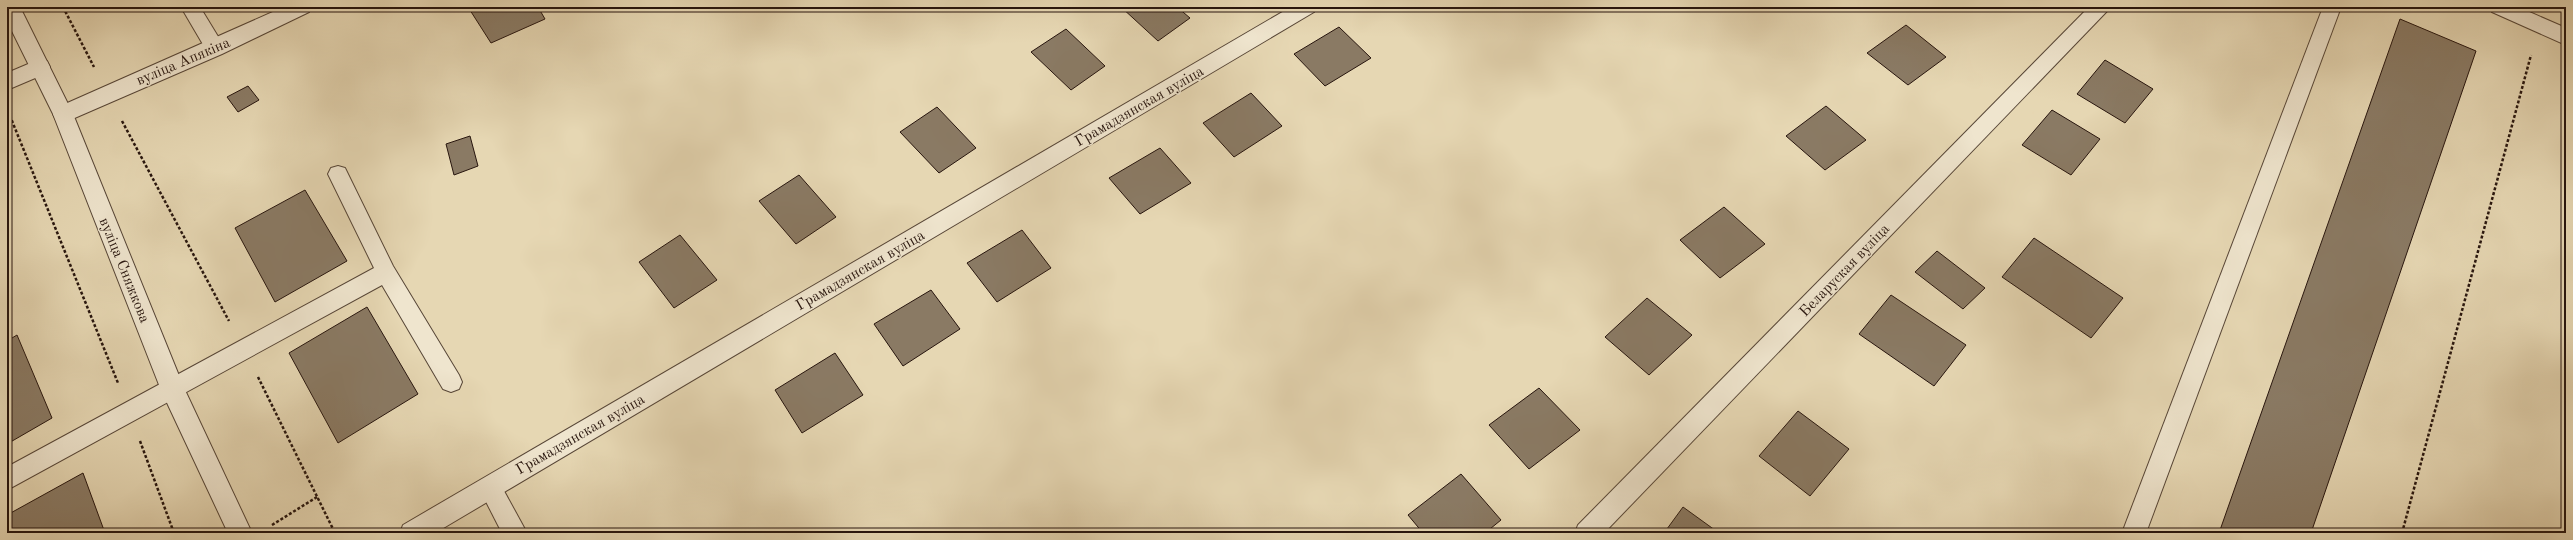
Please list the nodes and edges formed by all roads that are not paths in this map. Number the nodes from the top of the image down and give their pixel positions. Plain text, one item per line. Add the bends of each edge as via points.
1 (10, 7) edge
2 (190, 7) edge
3 (302, 7) edge
4 (1307, 7) edge
5 (2102, 7) edge
6 (2332, 7) edge
7 (2499, 7) edge
8 (2566, 37) edge
9 (215, 48) junction
10 (40, 67) junction
11 (7, 82) edge
12 (63, 114) junction
13 (338, 174) dead end
14 (386, 272) junction
15 (451, 382) dead end
16 (173, 390) junction
17 (7, 479) edge
18 (490, 488) junction
19 (240, 533) edge
20 (412, 533) edge
21 (515, 533) edge
22 (1588, 533) edge
23 (2134, 533) edge

1 - 10 street, вуліца Сняжкова
2 - 9 lane
3 - 9 street, вуліца Апякіна
4 - 18 street, Грамадзянская вуліца
5 - 22 street, Беларуская вуліца
6 - 23 lane
7 - 8 street
9 - 12 street, вуліца Апякіна
10 - 11 street
10 - 12 street, вуліца Сняжкова
12 - 16 street, вуліца Сняжкова
13 - 14 lane
14 - 15 lane
14 - 16 lane
16 - 17 lane
16 - 19 street, вуліца Сняжкова
18 - 20 street, Грамадзянская вуліца
18 - 21 lane

